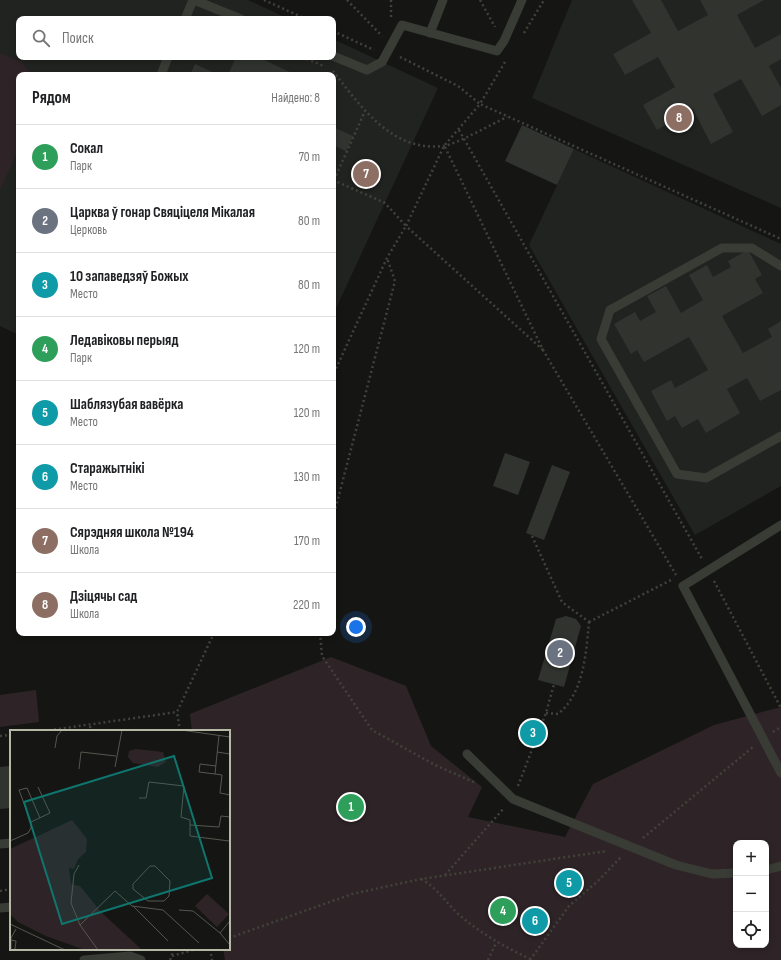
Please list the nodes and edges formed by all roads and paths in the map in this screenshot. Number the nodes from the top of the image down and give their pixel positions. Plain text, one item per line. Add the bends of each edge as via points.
1 (193, 0) edge
2 (264, 0) edge
3 (347, 0) edge
4 (443, 0) edge
5 (522, 0) edge
6 (544, 0) edge
7 (186, 16) edge
8 (233, 16) edge
9 (299, 16) edge
10 (336, 32) edge
11 (430, 33) junction
12 (521, 37) dead end
13 (391, 46) junction
14 (386, 55) junction
15 (336, 57) edge
16 (167, 60) edge
17 (309, 60) edge
18 (502, 68) dead end
19 (162, 72) edge
20 (334, 72) edge
21 (336, 75) edge
22 (480, 104) junction
23 (365, 111) junction
24 (508, 117) junction
25 (459, 130) junction
26 (464, 138) junction
27 (444, 146) junction
28 (336, 174) edge
29 (336, 181) edge
30 (406, 226) junction
31 (781, 239) edge
32 (387, 258) junction
33 (781, 266) edge
34 (543, 350) junction
35 (336, 368) edge
36 (781, 436) edge
37 (336, 507) edge
38 (781, 525) edge
39 (532, 536) dead end
40 (708, 570) junction
41 (589, 622) junction
42 (213, 636) edge
43 (320, 636) edge
44 (554, 684) dead end
45 (781, 708) edge
46 (177, 712) junction
47 (546, 713) junction
48 (90, 726) junction
49 (53, 730) edge
50 (91, 730) edge
51 (180, 730) edge
52 (10, 735) edge
53 (0, 736) edge
54 (764, 738) junction
55 (466, 754) dead end
56 (781, 773) edge
57 (478, 783) dead end
58 (513, 799) junction
59 (10, 843) edge
60 (0, 844) edge
61 (631, 848) junction
62 (781, 866) edge
63 (769, 869) edge
64 (733, 874) edge
65 (444, 875) junction
66 (421, 879) junction
67 (10, 889) edge
68 (0, 890) edge
69 (10, 907) edge
70 (0, 908) edge
71 (230, 938) edge
72 (496, 943) junction
73 (174, 950) edge
74 (193, 950) edge
75 (210, 950) edge
76 (129, 952) edge
77 (172, 956) junction
78 (84, 960) edge
79 (141, 960) edge
80 (170, 960) edge
81 (212, 960) edge
82 (488, 960) edge
83 (530, 960) edge

1 - 7 lane
1 - 8 lane
2 - 9 path
3 - 13 path
4 - 11 lane
5 - 11 lane via 504,41 496,51
6 - 12 path
10 - 14 path
11 - 13 lane via 402,25
13 - 14 lane
14 - 15 lane via 379,65 367,70
14 - 22 path via 399,56 458,86
16 - 19 lane
17 - 20 path
18 - 22 path
21 - 23 path
22 - 24 path
22 - 25 path
23 - 27 path via 388,131 407,142
23 - 28 path
24 - 26 path
24 - 31 path
25 - 26 path
25 - 27 path
26 - 27 path
26 - 40 path
27 - 30 path
27 - 34 path
29 - 30 path via 385,203
30 - 32 path
30 - 34 path
32 - 35 path
32 - 37 path via 395,281
33 - 36 lane via 752,248 722,248 610,310 600,339 677,474 706,478
34 - 41 path via 678,576
38 - 40 lane
39 - 41 path via 562,602
40 - 45 path
40 - 54 lane via 683,586
41 - 47 path via 585,662 574,692 566,707 558,714
42 - 46 path
43 - 57 path via 322,656 372,730 435,765
44 - 47 path
46 - 48 path
46 - 51 path
47 - 58 path
48 - 49 path
48 - 50 path
52 - 53 path
54 - 56 lane
54 - 61 path
55 - 58 lane
58 - 61 lane
58 - 65 path
59 - 60 lane
61 - 64 lane via 676,865 712,874
61 - 65 path
61 - 83 path via 569,906
62 - 63 lane
65 - 66 path
66 - 71 path via 352,894
66 - 72 path via 430,884 457,912
67 - 68 path
69 - 70 lane
72 - 82 path
72 - 83 path
73 - 77 path
74 - 77 path
75 - 81 path
76 - 78 lane
76 - 79 lane
77 - 80 path

